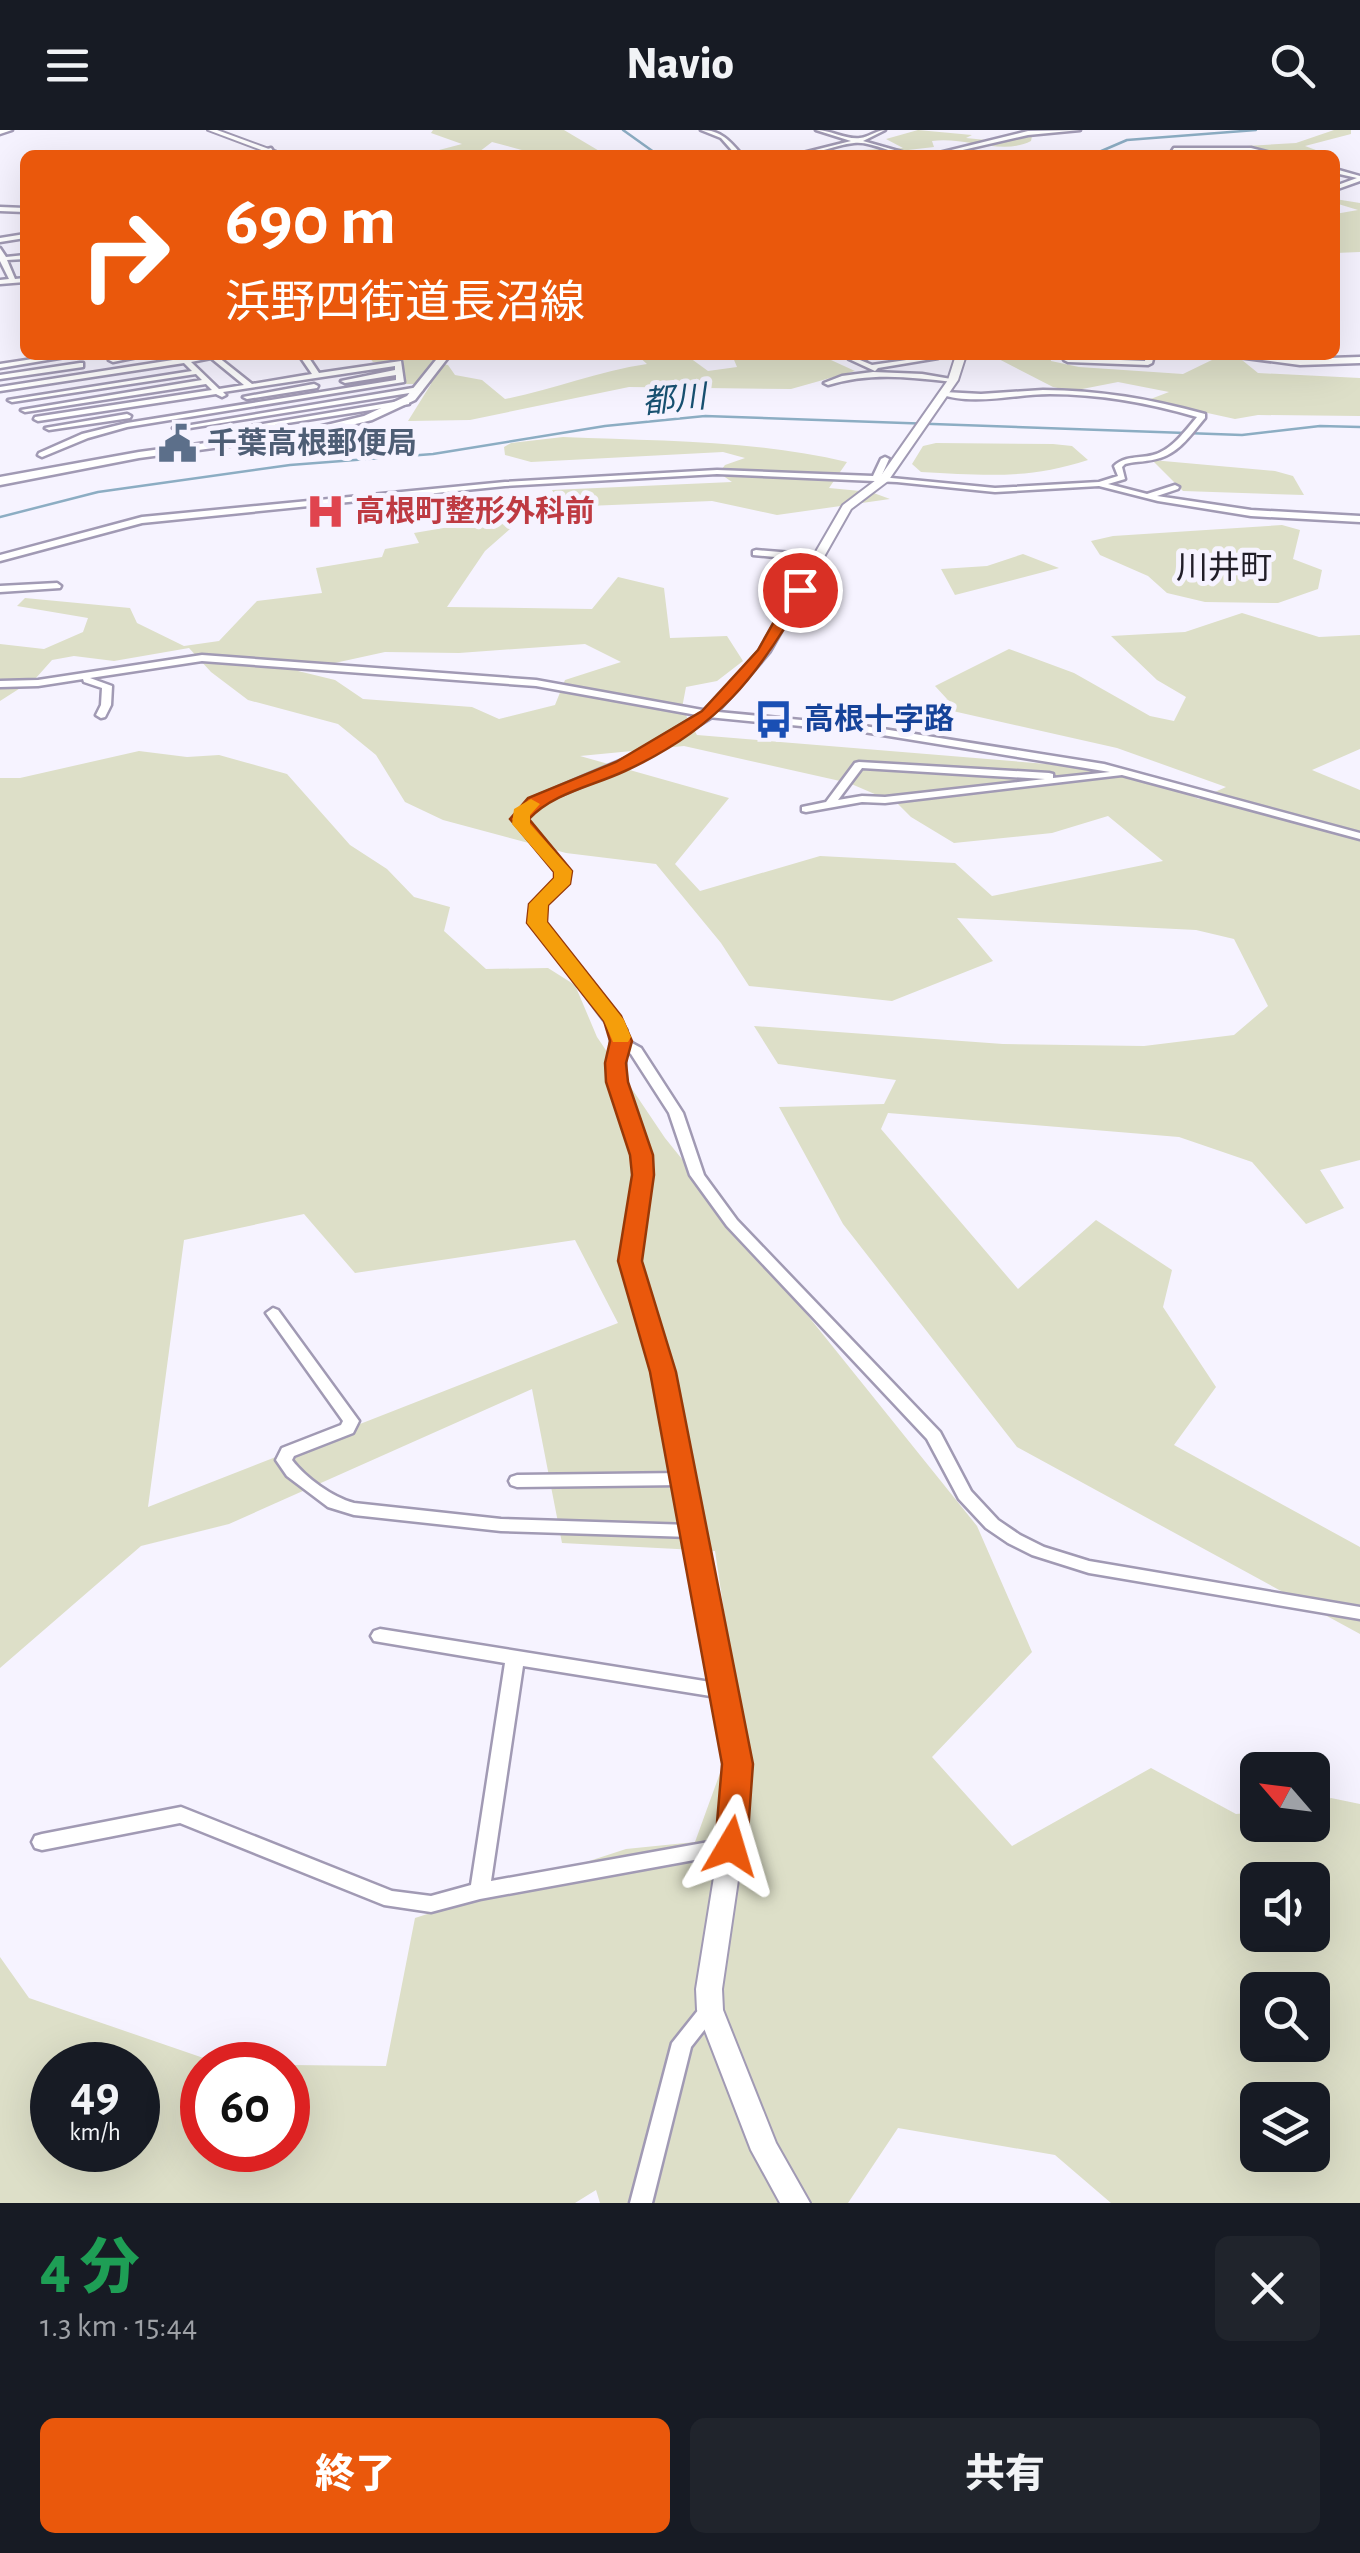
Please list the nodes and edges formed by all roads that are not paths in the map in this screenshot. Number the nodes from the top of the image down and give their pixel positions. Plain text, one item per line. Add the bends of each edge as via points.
1 (9, 130) edge
2 (212, 130) edge
3 (704, 130) edge
4 (819, 130) edge
5 (882, 130) edge
6 (1076, 130) edge
7 (0, 132) edge
8 (860, 140) junction
9 (271, 150) edge
10 (735, 150) edge
11 (819, 150) edge
12 (893, 150) edge
13 (955, 150) edge
14 (1174, 150) dead end
15 (1250, 150) edge
16 (1340, 189) edge
17 (1348, 190) dead end
18 (1, 256) edge
19 (20, 280) edge
20 (13, 281) junction
21 (0, 282) edge
22 (40, 360) edge
23 (77, 360) edge
24 (113, 360) edge
25 (185, 360) joint
26 (221, 360) edge
27 (306, 360) edge
28 (345, 360) edge
29 (441, 360) edge
30 (858, 360) edge
31 (897, 360) edge
32 (914, 360) edge
33 (959, 360) edge
34 (1068, 360) edge
35 (1149, 360) edge
36 (1279, 360) edge
37 (1360, 360) edge
38 (80, 364) junction
39 (0, 366) edge
40 (871, 367) junction
41 (118, 370) junction
42 (352, 370) junction
43 (197, 372) junction
44 (399, 372) junction
45 (87, 374) junction
46 (315, 376) junction
47 (888, 376) junction
48 (930, 377) junction
49 (0, 378) edge
50 (952, 380) junction
51 (208, 381) junction
52 (131, 382) junction
53 (828, 383) dead end
54 (323, 384) junction
55 (250, 386) junction
56 (419, 389) junction
57 (0, 390) edge
58 (219, 391) junction
59 (141, 392) junction
60 (334, 393) junction
61 (944, 394) junction
62 (12, 400) junction
63 (344, 401) junction
64 (151, 402) junction
65 (407, 402) junction
66 (356, 409) junction
67 (25, 410) junction
68 (160, 411) junction
69 (215, 411) junction
70 (368, 418) junction
71 (38, 419) junction
72 (168, 419) junction
73 (226, 420) junction
74 (49, 428) junction
75 (177, 428) junction
76 (237, 429) junction
77 (78, 439) junction
78 (248, 439) junction
79 (196, 446) junction
80 (42, 455) dead end
81 (885, 458) dead end
82 (1141, 458) junction
83 (1162, 471) dead end
84 (880, 479) junction
85 (0, 481) edge
86 (1099, 484) junction
87 (1175, 487) dead end
88 (970, 489) junction
89 (1148, 496) junction
90 (960, 504) dead end
91 (1360, 519) edge
92 (756, 553) dead end
93 (0, 558) edge
94 (817, 558) junction
95 (57, 586) dead end
96 (0, 589) edge
97 (77, 677) junction
98 (0, 684) edge
99 (708, 714) junction
100 (101, 715) dead end
101 (1131, 772) junction
102 (1070, 775) dead end
103 (830, 804) junction
104 (806, 809) dead end
105 (1360, 836) edge
106 (621, 1041) junction
107 (273, 1313) dead end
108 (683, 1479) junction
109 (517, 1480) dead end
110 (691, 1531) junction
111 (1360, 1613) edge
112 (380, 1636) dead end
113 (515, 1657) junction
114 (723, 1690) junction
115 (42, 1842) dead end
116 (731, 1846) junction
117 (480, 1891) junction
118 (710, 2010) junction
119 (641, 2203) edge
120 (796, 2203) edge

1 - 7 street
2 - 9 main road
3 - 10 street
4 - 8 street
5 - 8 street
6 - 13 street
8 - 11 street
8 - 12 street
14 - 15 street
16 - 17 street
18 - 20 street
19 - 20 street
20 - 21 street
22 - 39 street
23 - 38 street
24 - 41 street
25 - 41 street
25 - 43 street
26 - 55 street
27 - 46 street
28 - 42 street
29 - 56 highway
30 - 40 street
31 - 40 street
32 - 48 street
33 - 50 main road
34 - 35 street
36 - 37 highway
38 - 45 street
38 - 49 street
40 - 47 street
41 - 45 street
41 - 52 street
42 - 44 street via 398,363
42 - 46 street
43 - 51 street
43 - 52 street
44 - 54 street
44 - 60 street via 400,382
45 - 57 street
46 - 54 street
46 - 55 street
47 - 48 street
47 - 53 street
48 - 50 street
50 - 61 main road
51 - 58 street
51 - 59 street
52 - 59 street
52 - 62 street
54 - 58 street via 227,400
54 - 60 street
55 - 58 street
56 - 63 street
56 - 65 highway
57 - 62 street
58 - 64 street
59 - 64 street
59 - 67 street
60 - 63 street
60 - 69 street
61 - 82 street via 1134,396 1202,416 1172,449
61 - 84 main road
62 - 67 street
63 - 66 street
63 - 73 street
64 - 68 street
64 - 71 street
65 - 66 street
65 - 70 highway
66 - 70 street
66 - 76 street
67 - 71 street
68 - 72 street
68 - 74 street
69 - 72 street
69 - 73 street
70 - 78 highway
71 - 74 street
72 - 75 street
72 - 77 street
73 - 75 street
73 - 76 street
74 - 77 street
75 - 79 street
76 - 78 street
77 - 80 street
78 - 79 highway
79 - 85 highway
81 - 84 street
82 - 83 street
82 - 86 street via 1118,464 1122,477
84 - 88 street
84 - 93 street via 699,473 383,494 122,523
84 - 94 main road via 846,507
86 - 88 street
86 - 89 street
87 - 89 street
88 - 90 street
89 - 91 street via 1286,517
92 - 94 street
94 - 99 main road via 764,652
95 - 96 street
97 - 98 street
97 - 99 street via 164,662 246,660 536,683
97 - 100 street via 107,686
99 - 101 street via 864,728
99 - 106 main road via 611,772 534,802 519,819 563,871 563,880 538,904 537,923 614,1020
101 - 103 street
101 - 105 street
102 - 103 street via 859,765
103 - 104 street
106 - 108 main road via 617,1082 643,1175 630,1261 663,1372
106 - 111 street via 636,1050 668,1100 697,1175 732,1222 934,1436 977,1511 995,1527 1085,1567
107 - 110 street via 351,1421 284,1460 339,1506 501,1525
108 - 109 street
108 - 110 main road
110 - 114 main road
112 - 113 street
113 - 114 street
113 - 117 street
114 - 116 main road via 738,1764
115 - 117 street via 180,1815 391,1899 432,1904
116 - 117 street
116 - 118 main road
118 - 119 street via 682,2043
118 - 120 main road via 765,2150

